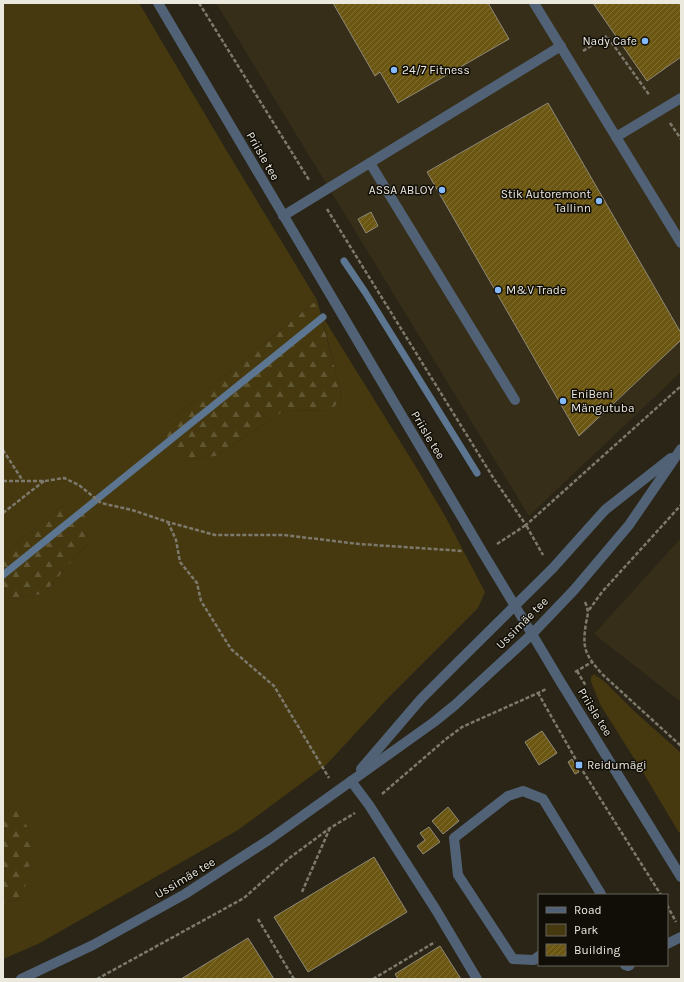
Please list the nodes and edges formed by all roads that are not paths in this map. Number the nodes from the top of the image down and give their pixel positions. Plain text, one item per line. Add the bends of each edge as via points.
1 (158, 3) edge
2 (534, 3) edge
3 (561, 46) junction
4 (681, 98) edge
5 (616, 137) junction
6 (370, 163) junction
7 (283, 216) junction
8 (681, 244) edge
9 (515, 400) dead end
10 (680, 450) edge
11 (514, 606) junction
12 (532, 634) junction
13 (351, 781) junction
14 (681, 877) edge
15 (601, 894) edge
16 (681, 937) edge
17 (668, 944) edge
18 (538, 957) edge
19 (21, 979) edge
20 (477, 979) edge

1 - 7 street, Priisle tee
2 - 3 street
3 - 5 street
3 - 6 street
4 - 5 street
5 - 8 street
6 - 7 street
6 - 9 street
7 - 11 street, Priisle tee
10 - 11 street, Ussimäe tee via 605,510 554,568
10 - 12 street, Ussimäe tee via 629,525 574,590
11 - 12 street, Priisle tee
11 - 13 street, Ussimäe tee via 421,699
12 - 13 street, Ussimäe tee via 455,705
12 - 14 street, Priisle tee
13 - 19 street, Ussimäe tee via 270,839 185,894 93,945
13 - 20 street via 369,805
15 - 18 street via 544,799 523,791 508,796 454,838 458,875 513,959 534,960
16 - 17 street

